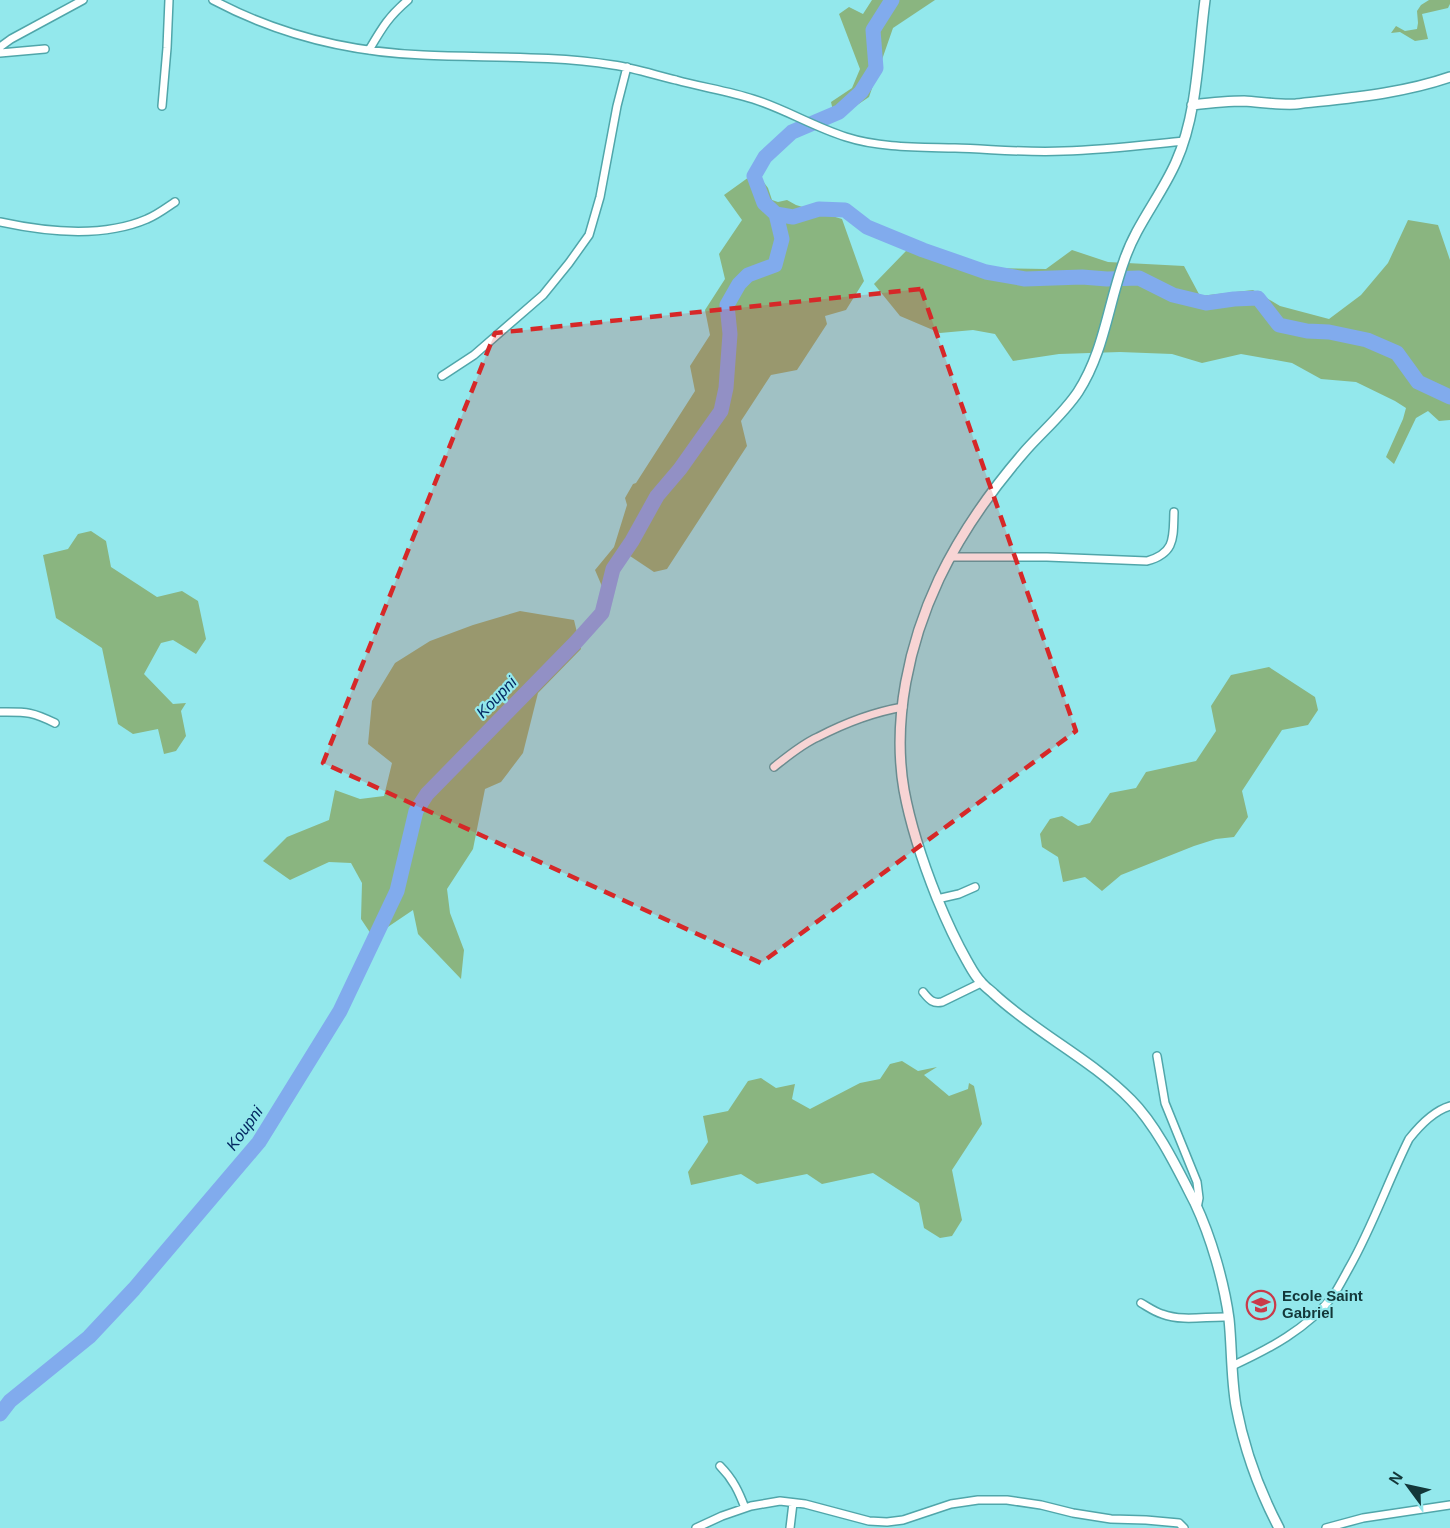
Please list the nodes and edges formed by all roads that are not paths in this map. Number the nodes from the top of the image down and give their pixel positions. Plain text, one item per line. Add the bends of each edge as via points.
1 (83, 0) edge
2 (169, 0) edge
3 (213, 0) edge
4 (408, 0) edge
5 (1205, 0) edge
6 (0, 47) edge
7 (45, 49) dead end
8 (369, 50) junction
9 (0, 53) edge
10 (627, 67) junction
11 (1450, 77) edge
12 (1192, 105) junction
13 (162, 106) dead end
14 (1184, 141) junction
15 (175, 202) dead end
16 (0, 222) edge
17 (442, 376) dead end
18 (1174, 512) dead end
19 (951, 557) junction
20 (903, 707) junction
21 (0, 712) edge
22 (55, 723) dead end
23 (774, 767) dead end
24 (975, 887) dead end
25 (937, 899) junction
26 (981, 983) junction
27 (923, 992) dead end
28 (1157, 1056) dead end
29 (1450, 1106) edge
30 (1197, 1208) junction
31 (1141, 1303) dead end
32 (1228, 1317) junction
33 (1232, 1366) junction
34 (720, 1466) dead end
35 (793, 1503) junction
36 (1450, 1505) edge
37 (745, 1508) junction
38 (1331, 1527) edge
39 (696, 1528) edge
40 (790, 1528) edge
41 (1184, 1528) edge
42 (1279, 1528) edge

1 - 6 street
2 - 13 street
3 - 8 street via 296,35
4 - 8 street via 392,13
5 - 12 main road
7 - 9 street
8 - 10 street via 582,61
10 - 14 street via 753,99 816,126 872,143 1064,152
10 - 17 street via 589,235 543,295 474,355
11 - 12 main road via 1395,91 1296,104 1230,101
12 - 14 main road
14 - 19 main road via 1122,266 1096,357 1086,378 1007,473
15 - 16 street via 126,226 82,232
18 - 19 street via 1173,541 1167,552 1147,561
19 - 20 main road via 918,633
20 - 23 street via 884,710 816,737
20 - 25 main road via 904,788 925,871
21 - 22 street via 29,712
24 - 25 street
25 - 26 main road
26 - 27 street via 936,1003
26 - 30 main road via 1010,1010 1093,1068 1132,1101 1148,1121
28 - 30 street via 1165,1103 1197,1182
29 - 33 street via 1435,1113 1409,1139 1373,1223 1334,1294 1286,1337
30 - 32 main road via 1213,1252
31 - 32 street via 1175,1318
32 - 33 main road
33 - 42 main road via 1242,1434
34 - 37 street via 736,1485
35 - 37 street via 780,1501
35 - 40 street
35 - 41 street via 887,1522 951,1504 1007,1500 1112,1519 1179,1523
36 - 38 street via 1363,1518
37 - 39 street

